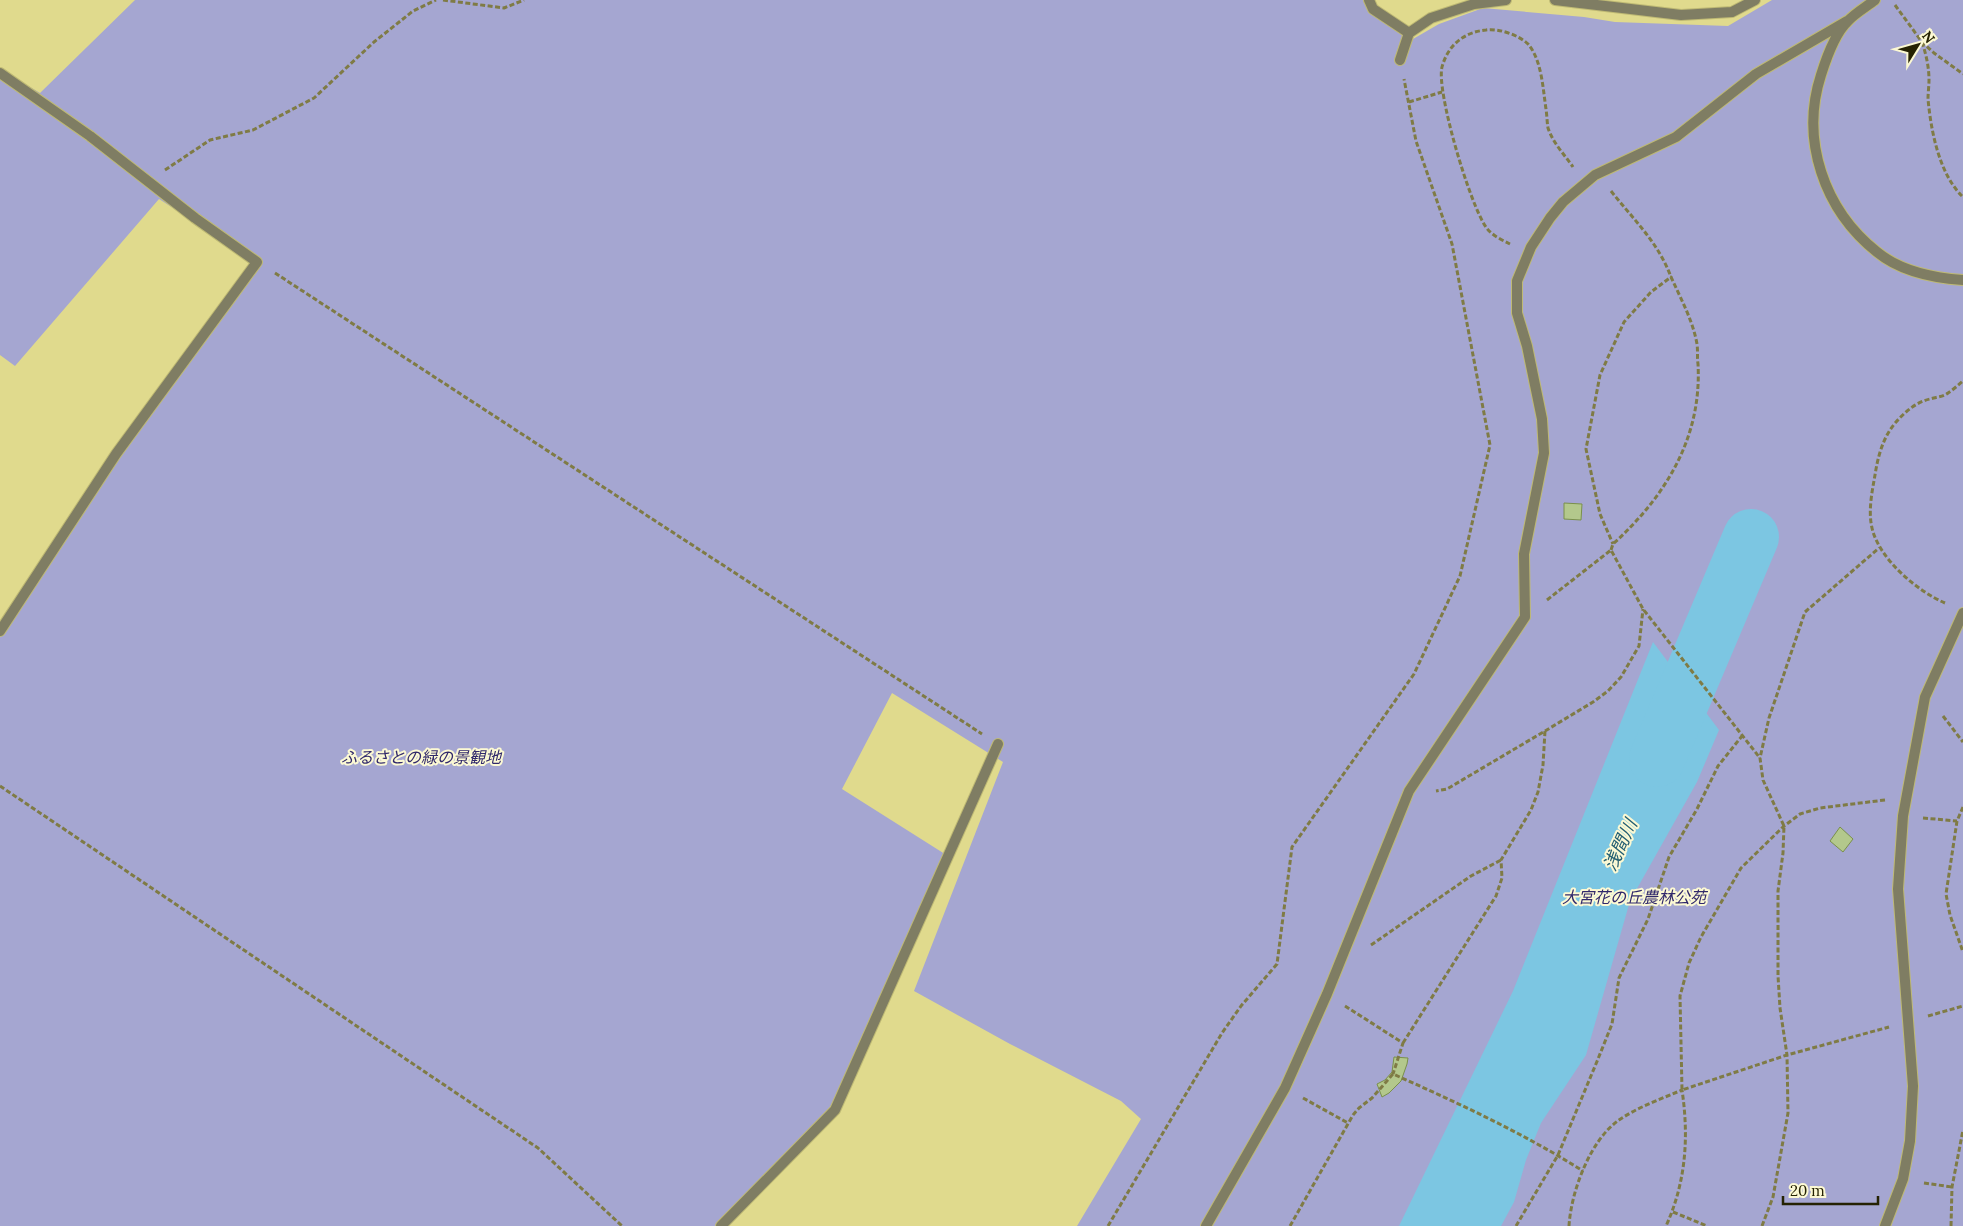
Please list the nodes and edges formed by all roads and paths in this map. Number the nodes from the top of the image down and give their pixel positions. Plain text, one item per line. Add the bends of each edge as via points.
1 (436, 0) edge
2 (443, 0) edge
3 (524, 0) edge
4 (1369, 0) edge
5 (1506, 0) edge
6 (1554, 0) edge
7 (1754, 0) edge
8 (1875, 0) edge
9 (1892, 0) edge
10 (1847, 21) junction
11 (1409, 33) junction
12 (1922, 42) junction
13 (1400, 60) joint
14 (0, 72) edge
15 (1963, 74) edge
16 (1442, 92) junction
17 (1409, 102) junction
18 (1594, 175) junction
19 (148, 181) junction
20 (1585, 183) junction
21 (1963, 197) edge
22 (1529, 252) junction
23 (257, 262) junction
24 (1670, 277) junction
25 (1963, 280) edge
26 (1963, 381) edge
27 (1613, 544) junction
28 (1879, 548) junction
29 (1611, 550) junction
30 (1947, 604) dead end
31 (1644, 610) junction
32 (1963, 613) edge
33 (1525, 617) junction
34 (0, 631) edge
35 (1545, 731) junction
36 (1742, 736) junction
37 (998, 744) joint
38 (1760, 758) junction
39 (0, 786) edge
40 (1409, 791) junction
41 (1905, 801) junction
42 (1963, 808) edge
43 (1903, 816) junction
44 (1957, 821) junction
45 (1784, 826) junction
46 (1501, 860) junction
47 (1963, 952) edge
48 (1342, 954) junction
49 (1327, 994) junction
50 (1963, 1006) edge
51 (1908, 1022) junction
52 (1404, 1043) junction
53 (1787, 1055) junction
54 (1393, 1074) junction
55 (1285, 1088) junction
56 (1682, 1090) junction
57 (1348, 1122) junction
58 (1963, 1130) edge
59 (1558, 1155) junction
60 (1583, 1171) junction
61 (1903, 1179) junction
62 (1952, 1187) junction
63 (1673, 1212) junction
64 (622, 1226) edge
65 (721, 1226) edge
66 (1108, 1226) edge
67 (1206, 1226) edge
68 (1290, 1226) edge
69 (1516, 1226) edge
70 (1569, 1226) edge
71 (1666, 1226) edge
72 (1707, 1226) edge
73 (1762, 1226) edge
74 (1885, 1226) edge
75 (1951, 1226) edge

1 - 19 path via 413,11 374,42 314,98 253,130 210,140
2 - 3 path via 504,8
4 - 11 street via 1373,9
5 - 11 street via 1474,4 1431,18
6 - 7 street via 1681,15 1732,12
8 - 10 street
9 - 12 path
10 - 18 street via 1756,74 1676,137
10 - 25 street via 1828,54 1815,94 1812,123 1820,173 1843,219 1878,253 1906,268 1936,277
11 - 13 street
12 - 15 path
12 - 21 path via 1927,58 1928,97 1936,141 1955,189
13 - 17 path
14 - 19 street
16 - 17 path
16 - 20 path via 1442,68 1457,40 1488,29 1518,36 1528,44 1536,60 1548,127 1554,141
16 - 22 path via 1478,214 1487,229
17 - 66 path via 1416,141 1452,244 1490,445 1460,576 1414,674 1292,847 1277,964 1222,1034
18 - 20 street
18 - 24 path via 1653,241 1665,260
19 - 23 street
20 - 22 street via 1554,213
22 - 33 street via 1517,281 1517,313 1542,419 1544,453 1524,554
23 - 34 street via 116,454
23 - 37 path
24 - 27 path via 1651,292 1624,322 1600,375 1586,449 1600,514
24 - 27 path via 1687,312 1698,346 1699,382 1694,422 1661,493
26 - 28 path via 1947,394 1909,409 1894,423 1885,438 1878,456 1870,509
27 - 29 path
28 - 30 path via 1892,564 1930,597
28 - 38 path via 1805,612 1769,718
29 - 31 path
29 - 33 path
31 - 35 path via 1639,646 1621,677 1593,702
31 - 36 path
32 - 41 street via 1925,698
33 - 40 street
35 - 40 path via 1447,789 1425,794
35 - 46 path via 1538,792
36 - 38 path
36 - 59 path via 1718,766 1669,857 1648,918 1619,978 1612,1024
37 - 65 street via 835,1110
38 - 45 path via 1763,780
39 - 64 path via 538,1148
40 - 48 street
41 - 43 street
41 - 45 path via 1881,799 1820,808 1800,814
42 - 44 path
43 - 44 path
43 - 51 street via 1898,889
44 - 47 path via 1946,894
45 - 53 path via 1777,913 1779,992
45 - 56 path via 1741,868 1689,963 1680,996
46 - 48 path via 1371,945
46 - 52 path via 1502,878 1496,896
48 - 49 street
49 - 52 path
49 - 55 street
50 - 51 path
51 - 53 path
51 - 61 street via 1913,1086 1910,1141
52 - 54 path
53 - 56 path
53 - 73 path via 1788,1113 1772,1197
54 - 57 path
54 - 59 path
55 - 57 path
55 - 67 street
56 - 60 path via 1654,1102 1606,1131
56 - 63 path via 1687,1143
57 - 68 path
58 - 62 path
59 - 60 path
59 - 69 path
60 - 70 path via 1574,1194
61 - 62 path
61 - 74 street
62 - 75 path
63 - 71 path
63 - 72 path

